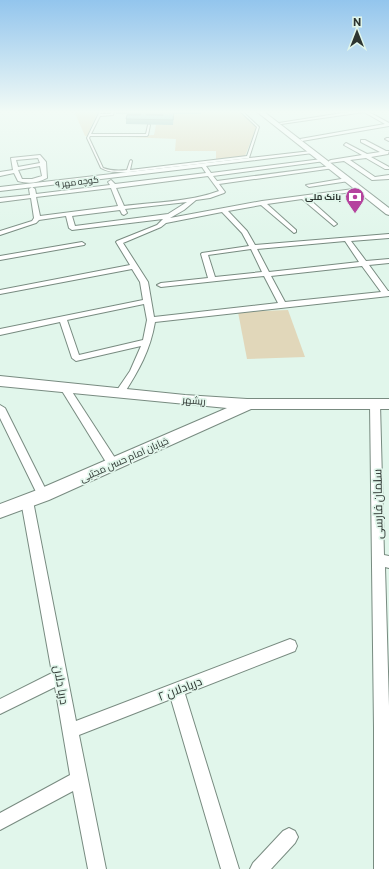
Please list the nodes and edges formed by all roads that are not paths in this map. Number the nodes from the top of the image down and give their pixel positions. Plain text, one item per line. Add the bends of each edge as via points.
1 (94, 152) edge
2 (250, 152) edge
3 (311, 152) joint
4 (315, 152) edge
5 (359, 152) edge
6 (388, 153) edge
7 (366, 156) junction
8 (346, 160) junction
9 (131, 161) dead end
10 (322, 161) junction
11 (42, 164) junction
12 (203, 165) junction
13 (331, 165) junction
14 (387, 168) dead end
15 (16, 170) junction
16 (128, 172) junction
17 (0, 174) edge
18 (109, 176) junction
19 (210, 176) junction
20 (389, 177) edge
21 (347, 180) junction
22 (216, 184) junction
23 (309, 185) dead end
24 (31, 186) junction
25 (113, 187) junction
26 (0, 189) edge
27 (359, 189) junction
28 (32, 196) junction
29 (303, 197) junction
30 (194, 199) junction
31 (0, 200) edge
32 (262, 203) junction
33 (389, 207) edge
34 (122, 208) junction
35 (223, 210) junction
36 (389, 212) edge
37 (70, 214) junction
38 (169, 216) junction
39 (37, 218) junction
40 (128, 221) junction
41 (163, 221) junction
42 (334, 224) dead end
43 (24, 225) junction
44 (0, 227) edge
45 (294, 231) dead end
46 (0, 233) edge
47 (389, 236) edge
48 (347, 240) junction
49 (82, 244) dead end
50 (252, 247) junction
51 (0, 258) edge
52 (389, 261) edge
53 (364, 264) junction
54 (135, 266) junction
55 (267, 274) junction
56 (212, 279) junction
57 (161, 285) dead end
58 (0, 292) edge
59 (388, 294) edge
60 (148, 301) junction
61 (282, 304) junction
62 (63, 319) junction
63 (151, 320) junction
64 (0, 332) edge
65 (147, 342) junction
66 (0, 381) edge
67 (64, 386) junction
68 (120, 393) junction
69 (248, 404) junction
70 (382, 404) edge
71 (0, 408) edge
72 (113, 464) junction
73 (43, 495) junction
74 (27, 501) junction
75 (0, 511) edge
76 (384, 561) edge
77 (290, 646) dead end
78 (60, 677) junction
79 (176, 690) junction
80 (0, 706) edge
81 (70, 731) junction
82 (79, 779) junction
83 (0, 822) edge
84 (289, 837) dead end
85 (385, 864) edge
86 (97, 869) edge
87 (230, 869) edge
88 (259, 869) edge

1 - 16 lane via 102,168 114,172
2 - 16 lane via 248,157
3 - 10 main road
3 - 12 street
4 - 13 main road
5 - 7 street
6 - 7 street
7 - 8 street
7 - 14 street
8 - 13 street
8 - 20 street via 374,179
9 - 16 lane
10 - 13 main road
10 - 19 street, کوچه مهر ۹
11 - 15 street
11 - 15 street via 40,156 13,159
11 - 15 street via 45,177 42,179 24,182 20,180
12 - 18 street
12 - 19 street
13 - 21 main road
13 - 22 street
13 - 33 main road
15 - 17 street
18 - 24 street
18 - 25 street
19 - 22 street
19 - 25 street, کوچه مهر ۹
21 - 23 street
21 - 27 main road
22 - 30 street via 222,192
24 - 26 street
24 - 28 street
25 - 28 street, کوچه مهر ۹
25 - 34 street
27 - 29 street
27 - 36 main road
28 - 31 street, کوچه مهر ۹
28 - 39 street
29 - 32 street
29 - 42 street
30 - 34 street
30 - 38 street
32 - 35 street
32 - 45 street
34 - 37 street
34 - 40 street
35 - 41 street
35 - 50 street via 245,232
37 - 39 street
37 - 40 street via 72,228
38 - 40 street
38 - 41 street
39 - 43 street via 34,222
41 - 54 street via 158,226 119,242
43 - 44 street
43 - 46 street
47 - 48 street
48 - 50 street
48 - 53 street
49 - 51 street
50 - 55 street
50 - 56 street via 204,254
52 - 53 street
53 - 55 street
53 - 59 street
54 - 58 street
54 - 60 street via 144,282
55 - 56 street
55 - 61 street
56 - 57 street
59 - 61 street
60 - 62 street
60 - 63 street
61 - 63 street
62 - 64 street
62 - 65 street via 76,358
63 - 65 street
65 - 68 street
66 - 67 main road, ریشهر
67 - 68 main road, ریشهر
67 - 72 street
68 - 69 main road, ریشهر
69 - 70 main road, ریشهر
69 - 72 main road, خیابان امام حسن مجتبی
70 - 76 street, سلمان فارسی
71 - 73 street
72 - 73 main road, خیابان امام حسن مجتبی
73 - 74 main road, خیابان امام حسن مجتبی
74 - 75 main road, خیابان امام حسن مجتبی
74 - 78 street, دریا دلان
76 - 85 street, سلمان فارسی
77 - 79 street, دریادلان ۲
78 - 80 street
78 - 81 street, دریا دلان
79 - 81 street, دریادلان ۲
79 - 87 street
81 - 82 street, دریا دلان
82 - 83 street
82 - 86 street, دریا دلان
84 - 88 street

